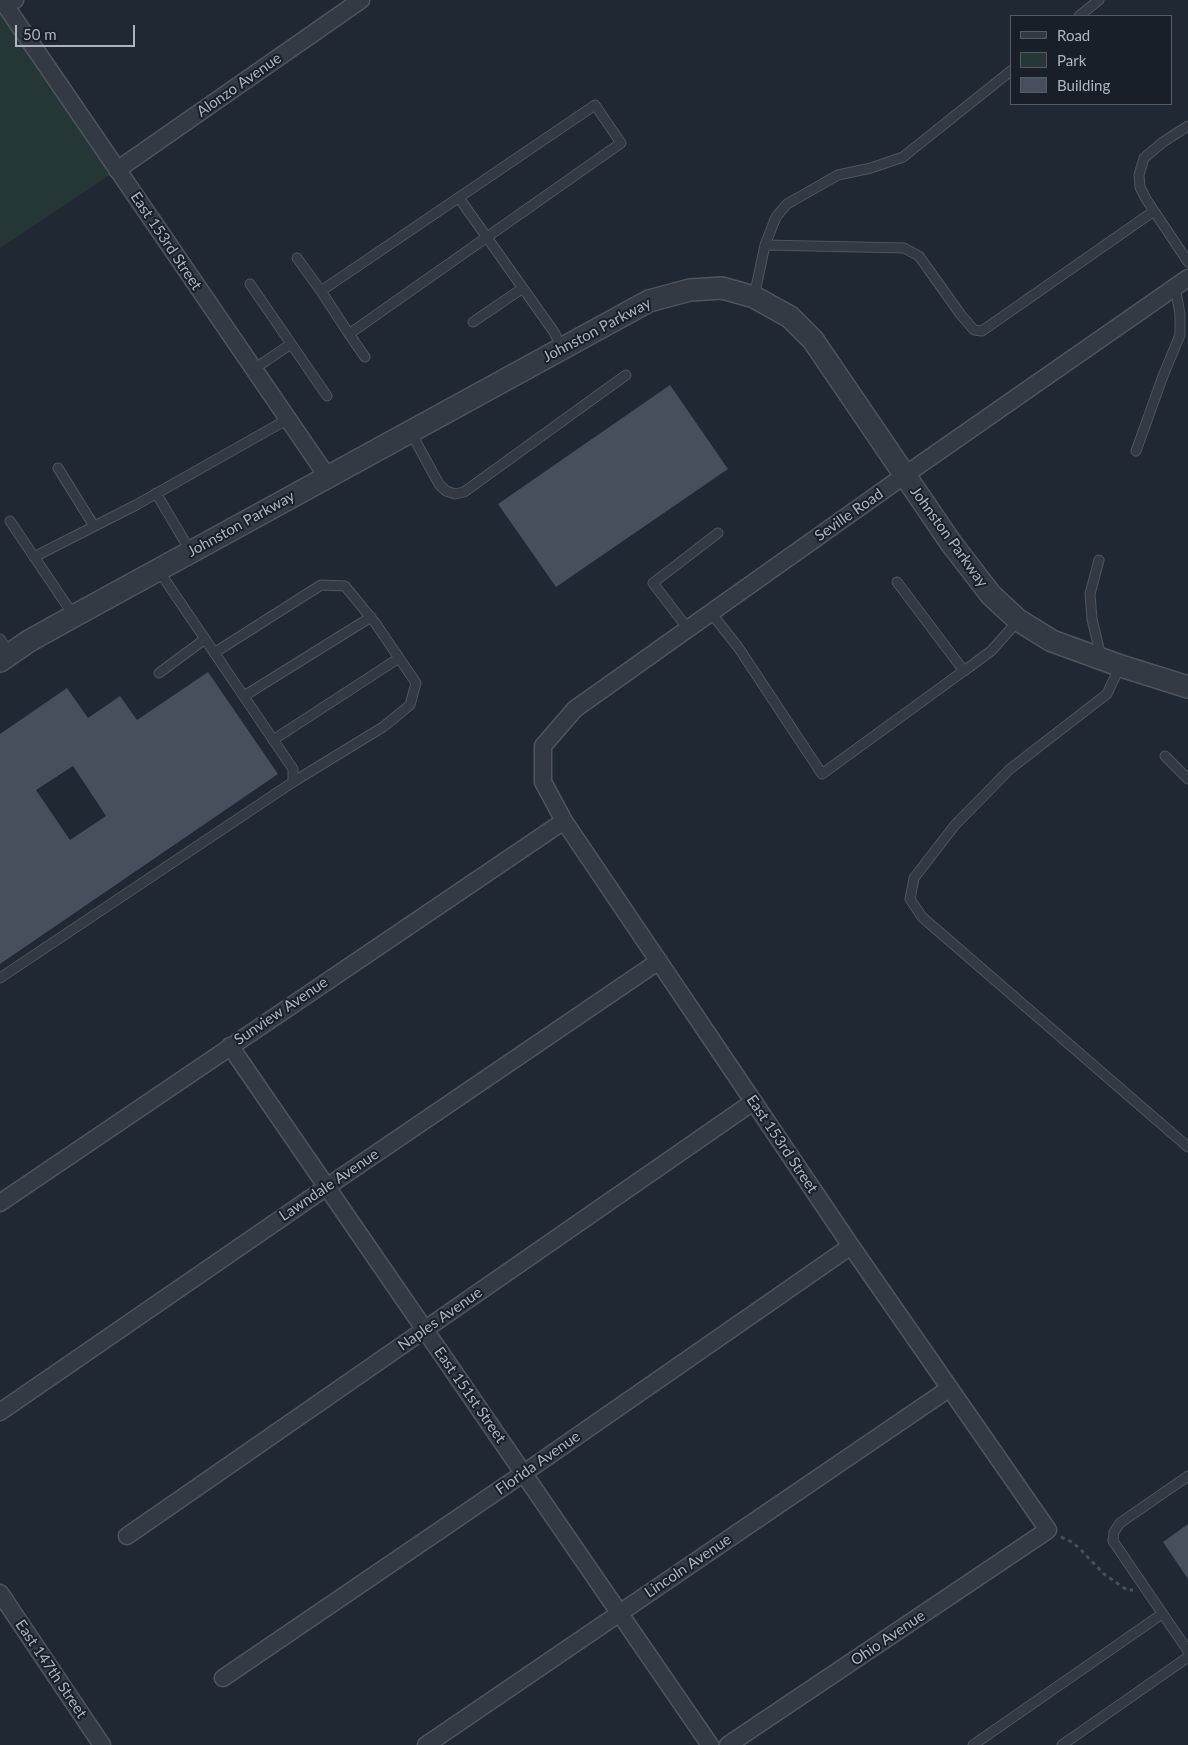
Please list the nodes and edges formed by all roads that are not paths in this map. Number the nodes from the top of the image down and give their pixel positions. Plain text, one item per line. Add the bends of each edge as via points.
1 (361, 0) edge
2 (1099, 0) edge
3 (7, 3) edge
4 (1080, 15) edge
5 (1010, 72) edge
6 (1188, 126) edge
7 (117, 170) junction
8 (460, 198) junction
9 (1154, 210) junction
10 (487, 237) junction
11 (765, 245) junction
12 (297, 258) dead end
13 (1188, 262) edge
14 (1182, 282) edge
15 (250, 284) dead end
16 (523, 288) junction
17 (321, 291) junction
18 (754, 297) junction
19 (473, 322) dead end
20 (349, 334) junction
21 (291, 344) junction
22 (562, 348) junction
23 (365, 357) dead end
24 (254, 369) junction
25 (626, 375) dead end
26 (327, 396) dead end
27 (288, 419) junction
28 (410, 431) junction
29 (1136, 451) dead end
30 (58, 468) dead end
31 (905, 475) junction
32 (327, 476) junction
33 (156, 493) junction
34 (10, 520) dead end
35 (94, 526) junction
36 (718, 533) dead end
37 (191, 552) junction
38 (34, 557) junction
39 (1099, 560) dead end
40 (158, 570) junction
41 (898, 582) dead end
42 (711, 613) junction
43 (74, 616) junction
44 (371, 617) junction
45 (1018, 620) junction
46 (688, 629) junction
47 (205, 639) junction
48 (3, 651) edge
49 (214, 653) junction
50 (399, 658) junction
51 (1111, 663) junction
52 (965, 670) junction
53 (159, 673) dead end
54 (1188, 687) edge
55 (244, 696) junction
56 (273, 740) junction
57 (544, 746) joint
58 (1165, 756) dead end
59 (1188, 779) edge
60 (293, 782) junction
61 (564, 821) junction
62 (659, 961) junction
63 (0, 978) edge
64 (230, 1046) junction
65 (753, 1102) junction
66 (1188, 1148) edge
67 (327, 1186) junction
68 (0, 1203) edge
69 (851, 1246) junction
70 (424, 1329) junction
71 (950, 1388) junction
72 (0, 1412) edge
73 (524, 1473) junction
74 (1188, 1476) edge
75 (1053, 1533) joint
76 (127, 1536) dead end
77 (0, 1593) edge
78 (618, 1613) junction
79 (1162, 1614) junction
80 (1188, 1651) edge
81 (1188, 1658) edge
82 (223, 1678) dead end
83 (102, 1745) edge
84 (426, 1745) edge
85 (710, 1745) edge
86 (728, 1745) edge
87 (973, 1745) edge
88 (1062, 1745) edge

1 - 7 street, Alonzo Avenue
2 - 4 lane
3 - 7 street, East 153rd Street
5 - 11 lane via 903,157 838,175 787,204 776,217
6 - 9 lane via 1144,158 1139,174 1140,187
7 - 24 street, East 153rd Street
8 - 10 lane
8 - 10 lane via 594,105 621,143
8 - 17 lane
9 - 11 lane via 982,331 974,330 961,315 919,256 904,248
9 - 13 lane
10 - 16 lane
10 - 20 lane
11 - 18 lane
12 - 17 lane
14 - 29 lane via 1180,335
14 - 31 street, Seville Road
15 - 21 lane
16 - 19 lane
16 - 22 lane
17 - 20 lane
18 - 22 street, Johnston Parkway via 722,288 690,290 649,301
18 - 31 street, Johnston Parkway via 790,317 813,340
20 - 23 lane
21 - 24 lane
21 - 26 lane
22 - 28 street, Johnston Parkway
24 - 27 street, East 153rd Street
25 - 28 lane via 464,492 455,494 439,484
27 - 32 street, East 153rd Street
27 - 33 lane
28 - 32 street, Johnston Parkway
30 - 35 lane
31 - 42 street, Seville Road
31 - 45 street, Johnston Parkway via 991,595
32 - 37 street, Johnston Parkway
33 - 35 lane
33 - 37 lane
34 - 38 lane
35 - 38 lane
36 - 46 lane via 653,583
37 - 40 street, Johnston Parkway
38 - 43 lane
39 - 51 lane via 1090,594 1092,619
40 - 43 street, Johnston Parkway
40 - 47 lane
41 - 52 lane
42 - 46 street, Seville Road
42 - 52 lane via 738,647 822,774
43 - 48 street, Johnston Parkway via 29,641
44 - 49 lane via 345,586 321,585
44 - 50 lane
44 - 55 lane
45 - 51 street, Johnston Parkway via 1052,641
45 - 52 lane via 990,651
46 - 57 street, Seville Road via 575,709
47 - 49 lane
47 - 53 lane
49 - 55 lane
50 - 56 lane
50 - 60 lane via 416,683 410,705 382,727
51 - 54 street, Johnston Parkway
51 - 66 lane via 1107,694 1010,769 955,825 914,878 910,898 922,917
55 - 56 lane
56 - 60 lane via 293,769
57 - 61 street, East 153rd Street via 543,782
58 - 59 lane
60 - 63 lane
61 - 62 street, East 153rd Street
61 - 64 street, Sunview Avenue
62 - 65 street, East 153rd Street
62 - 67 street, Lawndale Avenue
64 - 67 street, East 151st Street
64 - 68 street, Sunview Avenue
65 - 69 street, East 153rd Street
65 - 70 street, Naples Avenue
67 - 70 street, East 151st Street
67 - 72 street, Lawndale Avenue
69 - 71 street, East 153rd Street
69 - 73 street, Florida Avenue
70 - 73 street, East 151st Street
70 - 76 street, Naples Avenue
71 - 75 street, East 153rd Street
71 - 78 street, Lincoln Avenue
73 - 78 street, East 151st Street
73 - 82 street, Florida Avenue
74 - 79 lane via 1120,1522 1114,1532 1113,1541
75 - 86 street, Ohio Avenue
77 - 83 street, East 147th Street
78 - 84 street, Lincoln Avenue
78 - 85 street, East 151st Street
79 - 80 lane
79 - 87 lane
81 - 88 lane

